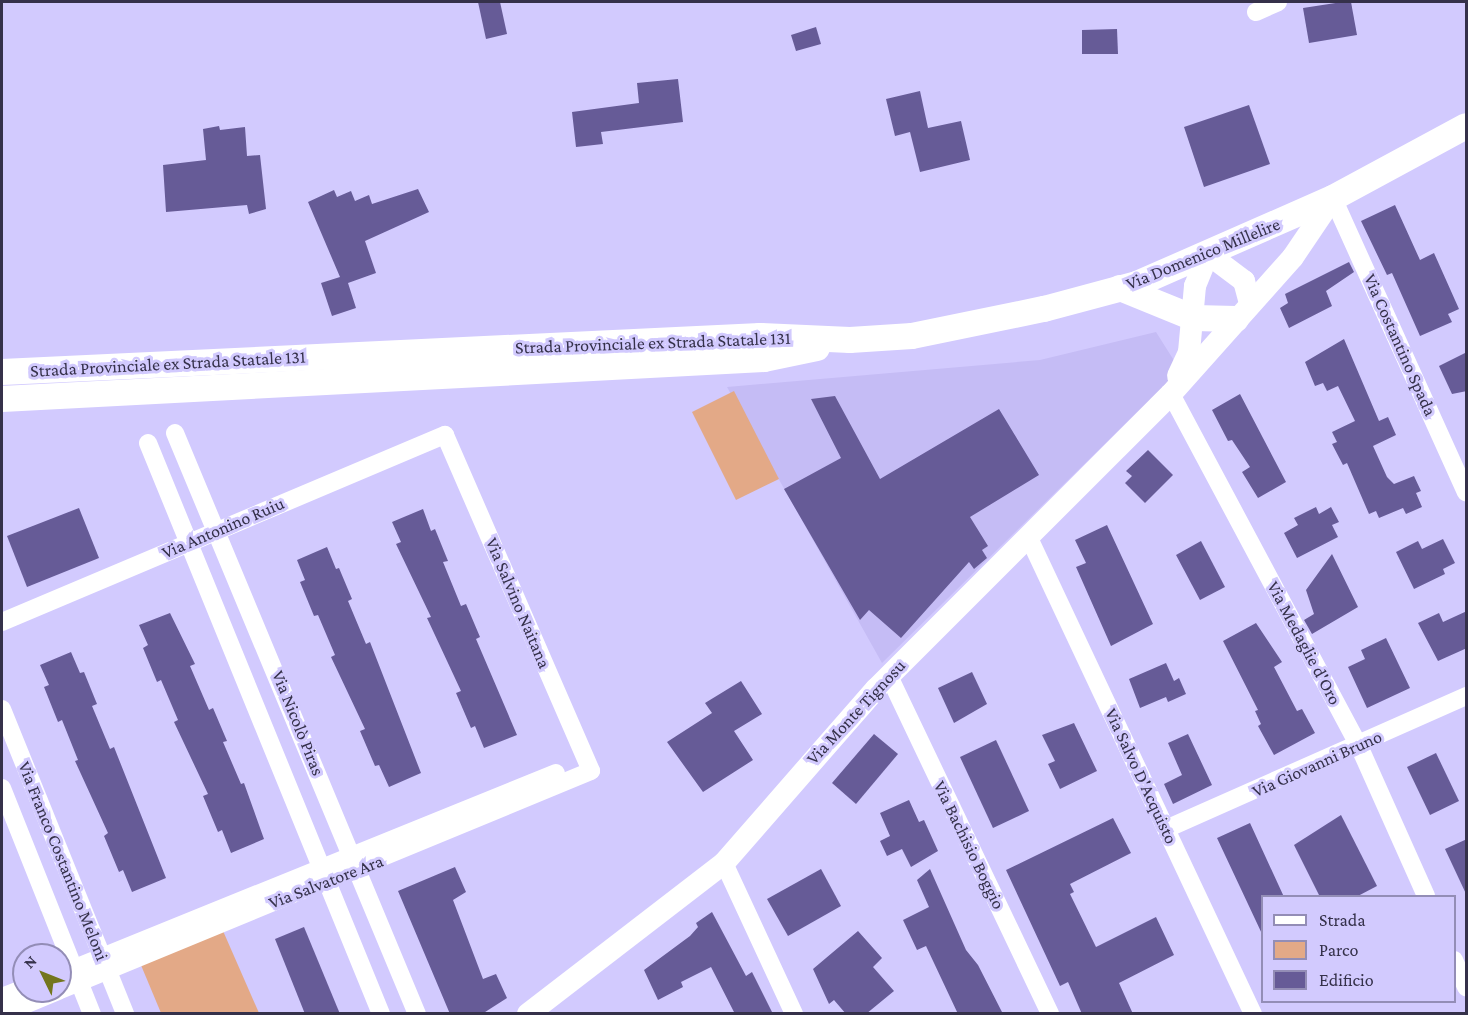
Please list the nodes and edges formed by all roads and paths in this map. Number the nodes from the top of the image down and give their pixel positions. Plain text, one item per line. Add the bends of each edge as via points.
1 (1278, 2) edge
2 (1256, 12) dead end
3 (1467, 126) edge
4 (1333, 198) junction
5 (1208, 254) junction
6 (1120, 288) junction
7 (1243, 312) junction
8 (1194, 318) junction
9 (850, 340) junction
10 (2, 372) edge
11 (1171, 394) junction
12 (2, 399) edge
13 (176, 433) dead end
14 (445, 435) joint
15 (148, 443) dead end
16 (1467, 492) edge
17 (218, 530) junction
18 (1029, 538) junction
19 (191, 542) junction
20 (2, 622) edge
21 (889, 676) junction
22 (1467, 696) edge
23 (2, 709) edge
24 (1359, 746) junction
25 (588, 766) joint
26 (2, 788) edge
27 (1166, 829) junction
28 (355, 863) junction
29 (724, 863) junction
30 (325, 874) junction
31 (1425, 895) edge
32 (59, 943) edge
33 (1456, 962) edge
34 (105, 964) junction
35 (72, 975) edge
36 (72, 977) edge
37 (1467, 987) edge
38 (30, 1003) edge
39 (530, 1013) edge
40 (3, 1014) edge
41 (92, 1014) edge
42 (125, 1014) edge
43 (381, 1014) edge
44 (417, 1014) edge
45 (794, 1014) edge
46 (1050, 1014) edge
47 (1253, 1014) edge

1 - 2 street
3 - 4 main road, Via Domenico Millelire
4 - 5 main road, Via Domenico Millelire
4 - 7 street, Via Monte Tignosu via 1293,257
4 - 16 street, Via Costantino Spada
5 - 6 main road, Via Domenico Millelire
5 - 7 street via 1244,281
5 - 8 street, Via Monte Tignosu via 1195,286
6 - 8 main road
6 - 9 main road, Via Domenico Millelire via 1044,309 912,336
7 - 8 main road
7 - 11 street, Via Monte Tignosu
8 - 11 street, Via Monte Tignosu via 1189,352
9 - 10 main road, Strada Provinciale ex Strada Statale 131 via 760,336
9 - 12 main road, Strada Provinciale ex Strada Statale 131 via 764,359
11 - 18 street, Via Monte Tignosu
11 - 24 street, Via Medaglie d'Oro
13 - 17 street, Via Nicolò Piras
14 - 17 street, Via Antonino Ruiu
14 - 25 street, Via Salvino Naitana
15 - 19 street, Via Nicolò Piras
17 - 19 street, Via Antonino Ruiu
17 - 28 street, Via Nicolò Piras
18 - 21 street, Via Monte Tignosu
18 - 27 street, Via Salvo D'Acquisto
19 - 20 street, Via Antonino Ruiu
19 - 30 street, Via Nicolò Piras
21 - 29 street, Via Monte Tignosu
21 - 46 street, Via Bachisio Boggio
22 - 24 street, Via Giovanni Bruno
23 - 34 street, Via Franco Costantino Meloni
24 - 27 street, Via Giovanni Bruno
24 - 31 street, Via Medaglie d'Oro
25 - 28 street, Via Salvatore Ara
26 - 32 street, Via Franco Costantino Meloni
27 - 47 street, Via Salvo D'Acquisto
28 - 30 street, Via Salvatore Ara
28 - 44 street, Via Nicolò Piras
29 - 39 street, Via Monte Tignosu
29 - 45 street
30 - 34 street, Via Salvatore Ara
30 - 43 street, Via Nicolò Piras
33 - 37 street
34 - 35 street, Via Salvatore Ara
34 - 42 street, Via Franco Costantino Meloni
36 - 41 street, Via Franco Costantino Meloni
38 - 40 street, Via Salvatore Ara

